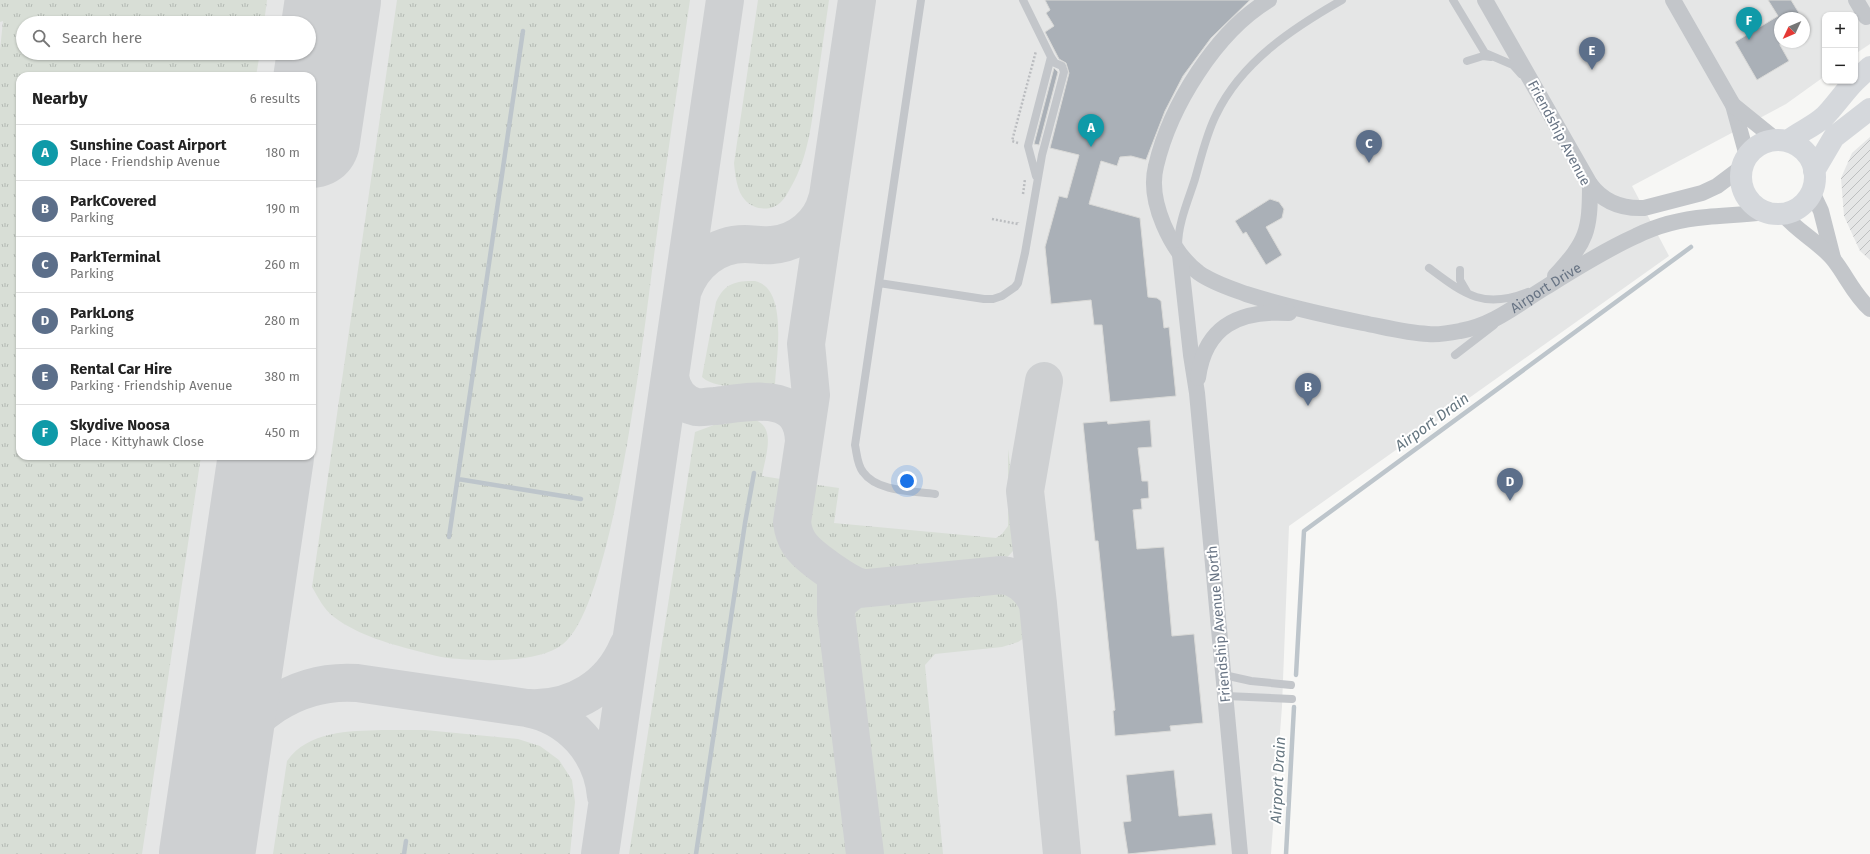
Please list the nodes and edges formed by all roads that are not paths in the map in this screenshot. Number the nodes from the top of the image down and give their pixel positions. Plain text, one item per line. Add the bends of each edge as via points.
1 (921, 0) edge
2 (1023, 0) edge
3 (1269, 0) edge
4 (1342, 0) edge
5 (1452, 0) edge
6 (1485, 0) edge
7 (1673, 0) edge
8 (1856, 0) edge
9 (1866, 17) dead end
10 (1051, 57) junction
11 (1491, 57) junction
12 (1467, 61) dead end
13 (1870, 67) edge
14 (1858, 78) edge
15 (1852, 84) edge
16 (1733, 105) junction
17 (1870, 109) edge
18 (1555, 126) junction
19 (1781, 140) junction
20 (1744, 162) junction
21 (1037, 180) junction
22 (1813, 181) junction
23 (1590, 184) junction
24 (1773, 213) junction
25 (1180, 255) junction
26 (1833, 258) junction
27 (1429, 268) dead end
28 (1460, 270) dead end
29 (879, 283) junction
30 (1546, 287) junction
31 (1470, 295) junction
32 (1518, 306) junction
33 (1870, 309) edge
34 (1324, 315) junction
35 (1455, 355) dead end
36 (1197, 393) junction
37 (935, 494) dead end
38 (1224, 675) junction
39 (1291, 685) dead end
40 (1226, 696) junction
41 (1292, 699) dead end
42 (1240, 854) edge

1 - 29 lane
2 - 10 lane
3 - 25 street via 1241,22 1200,70 1176,110 1159,154 1154,192 1165,228
4 - 25 lane via 1300,25 1273,45 1254,63 1222,104 1212,126 1180,224
5 - 11 lane via 1485,53
6 - 18 street, Friendship Avenue
7 - 16 street
8 - 9 street
10 - 21 lane via 1028,146
10 - 21 lane via 1055,63 1062,66 1064,72
11 - 12 lane via 1483,56
11 - 18 lane via 1507,62 1519,71
13 - 14 street
15 - 19 street via 1824,117
16 - 19 street
16 - 20 street
17 - 22 street via 1834,137
18 - 23 street, Friendship Avenue
19 - 20 street via 1754,148
19 - 22 street via 1798,146 1806,153 1812,161
20 - 23 street via 1717,186 1702,193 1644,208 1615,204 1604,199
20 - 24 street via 1741,184 1747,198 1754,206
21 - 29 lane via 1018,283 1002,296 984,299
22 - 24 street via 1805,202 1795,210
22 - 26 street
23 - 30 street, Friendship Avenue via 1590,212 1585,235 1575,254
24 - 26 street
24 - 30 street, Airport Drive via 1686,220 1658,227 1618,245
25 - 34 street via 1200,274 1228,288
25 - 36 street, Friendship Avenue North
26 - 33 street via 1863,303
27 - 31 lane
28 - 31 lane via 1464,290
29 - 37 lane via 855,445 858,462 863,472 874,482 896,489
30 - 31 lane via 1500,300
30 - 32 street, Airport Drive
32 - 34 street, Airport Drive via 1494,321 1460,331 1430,334
32 - 35 lane
34 - 36 street, Friendship Avenue North via 1269,312 1238,318 1228,324 1219,330 1204,352
36 - 38 street, Friendship Avenue North
38 - 39 lane
38 - 40 street, Friendship Avenue North
40 - 41 lane
40 - 42 street, Friendship Avenue North

